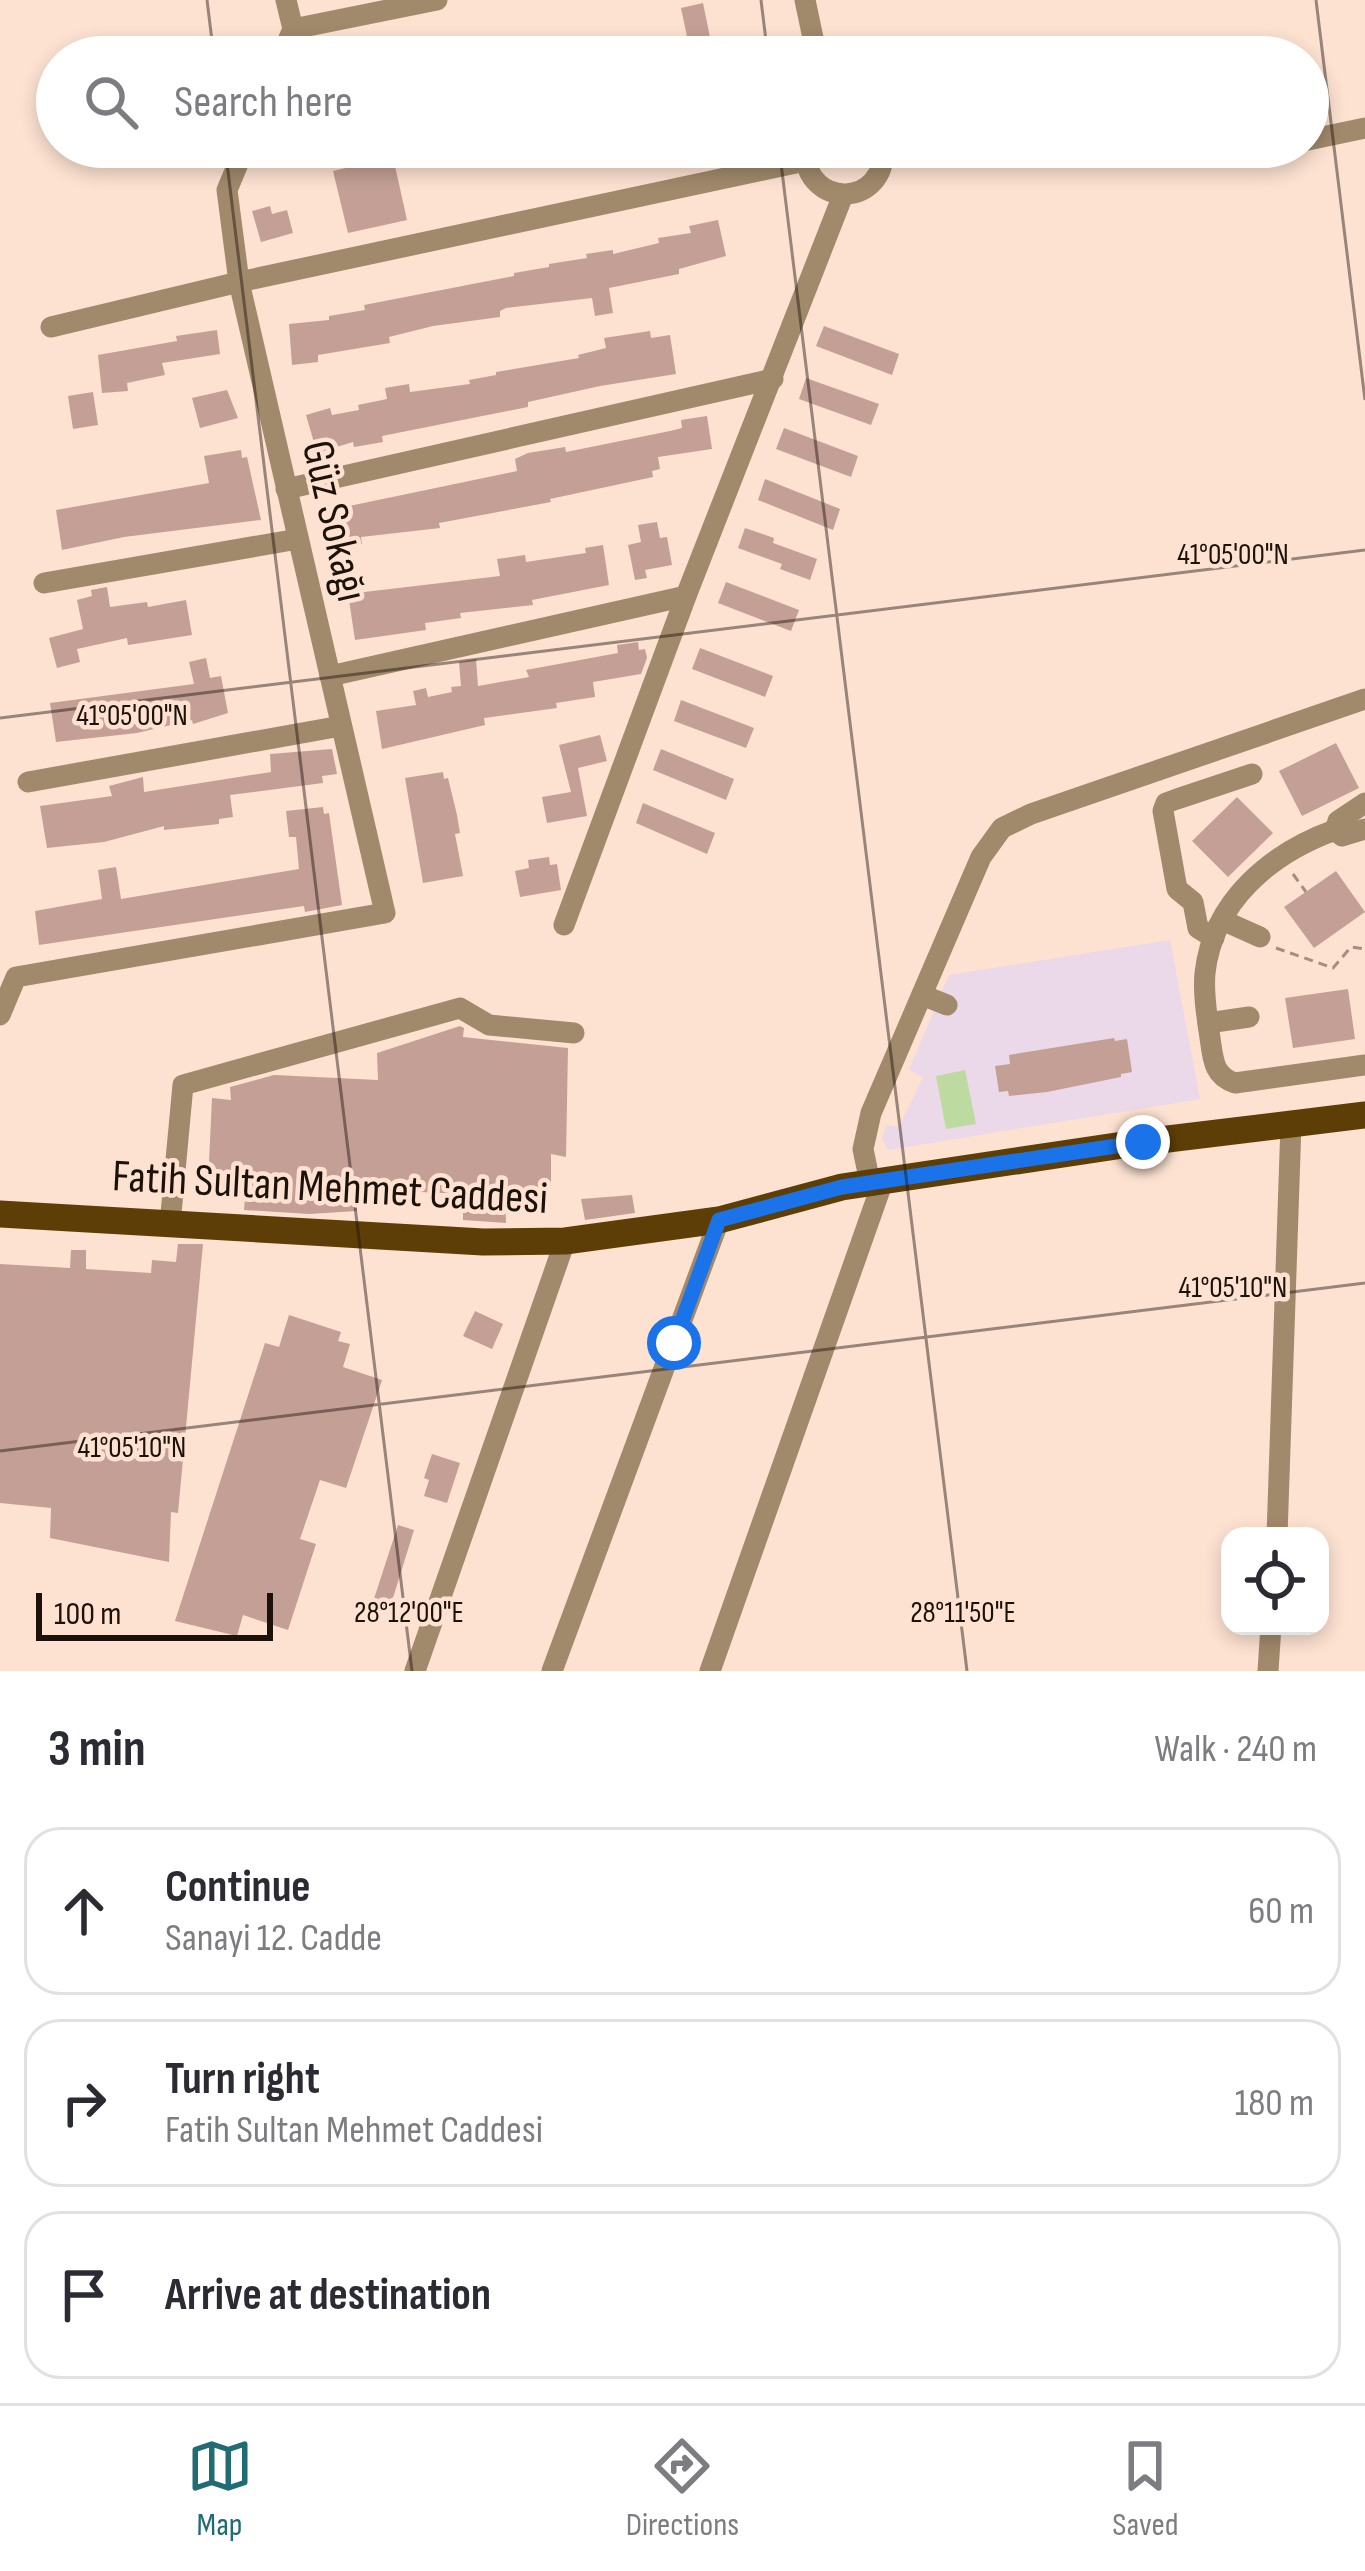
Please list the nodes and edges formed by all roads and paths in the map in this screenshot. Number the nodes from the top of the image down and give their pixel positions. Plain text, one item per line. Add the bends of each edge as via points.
1 (286, 0) edge
2 (437, 0) edge
3 (805, 0) edge
4 (293, 29) junction
5 (290, 36) edge
6 (813, 36) edge
7 (1365, 128) edge
8 (1329, 136) edge
9 (236, 168) edge
10 (744, 168) edge
11 (811, 168) edge
12 (882, 168) edge
13 (843, 195) junction
14 (238, 282) junction
15 (51, 327) dead end
16 (773, 379) junction
17 (286, 489) junction
18 (298, 539) junction
19 (44, 583) dead end
20 (686, 596) junction
21 (330, 676) junction
22 (1365, 699) edge
23 (341, 726) junction
24 (1252, 773) dead end
25 (28, 782) dead end
26 (1365, 803) edge
27 (1365, 829) edge
28 (1335, 830) junction
29 (1279, 856) junction
30 (1306, 892) dead end
31 (564, 925) dead end
32 (1218, 929) junction
33 (1260, 937) joint
34 (1365, 949) edge
35 (922, 995) junction
36 (947, 1005) dead end
37 (0, 1015) edge
38 (1249, 1017) dead end
39 (1208, 1023) junction
40 (574, 1033) dead end
41 (1365, 1065) edge
42 (1365, 1114) edge
43 (1292, 1124) junction
44 (877, 1182) junction
45 (0, 1214) edge
46 (719, 1220) junction
47 (170, 1224) junction
48 (566, 1241) junction
49 (1277, 1527) edge
50 (1270, 1635) edge
51 (415, 1671) edge
52 (553, 1671) edge
53 (710, 1671) edge
54 (1268, 1671) edge

1 - 4 street
2 - 4 street
3 - 6 street
4 - 5 street
7 - 8 street
9 - 14 street, Güz Sokağı via 227,190
10 - 14 street
11 - 13 street via 818,185
12 - 13 street via 868,187
13 - 16 street
14 - 15 street
14 - 17 street, Güz Sokağı
16 - 17 street
16 - 20 street
17 - 18 street, Güz Sokağı
18 - 19 street
18 - 21 street, Güz Sokağı
20 - 21 street
20 - 31 street
21 - 23 street, Güz Sokağı
22 - 35 street via 1002,828 981,857
23 - 25 street
23 - 37 street, Güz Sokağı via 385,913 16,977
24 - 32 street via 1162,811 1178,890 1193,902 1198,928
26 - 28 street
27 - 28 street via 1342,836
28 - 29 street
29 - 30 path
29 - 32 street
32 - 33 street
32 - 39 street via 1205,970
33 - 34 path via 1334,968 1351,947
35 - 36 street
35 - 44 street via 862,1149
38 - 39 street
39 - 41 street via 1217,1072 1234,1083
40 - 47 street via 489,1024 460,1008 183,1085
42 - 43 main road, Fatih Sultan Mehmet Caddesi
43 - 44 main road, Fatih Sultan Mehmet Caddesi
43 - 49 street
44 - 46 main road, Fatih Sultan Mehmet Caddesi
44 - 53 street
45 - 47 main road, Fatih Sultan Mehmet Caddesi
46 - 48 main road, Fatih Sultan Mehmet Caddesi
46 - 52 street
47 - 48 main road, Fatih Sultan Mehmet Caddesi
48 - 51 street
50 - 54 street

